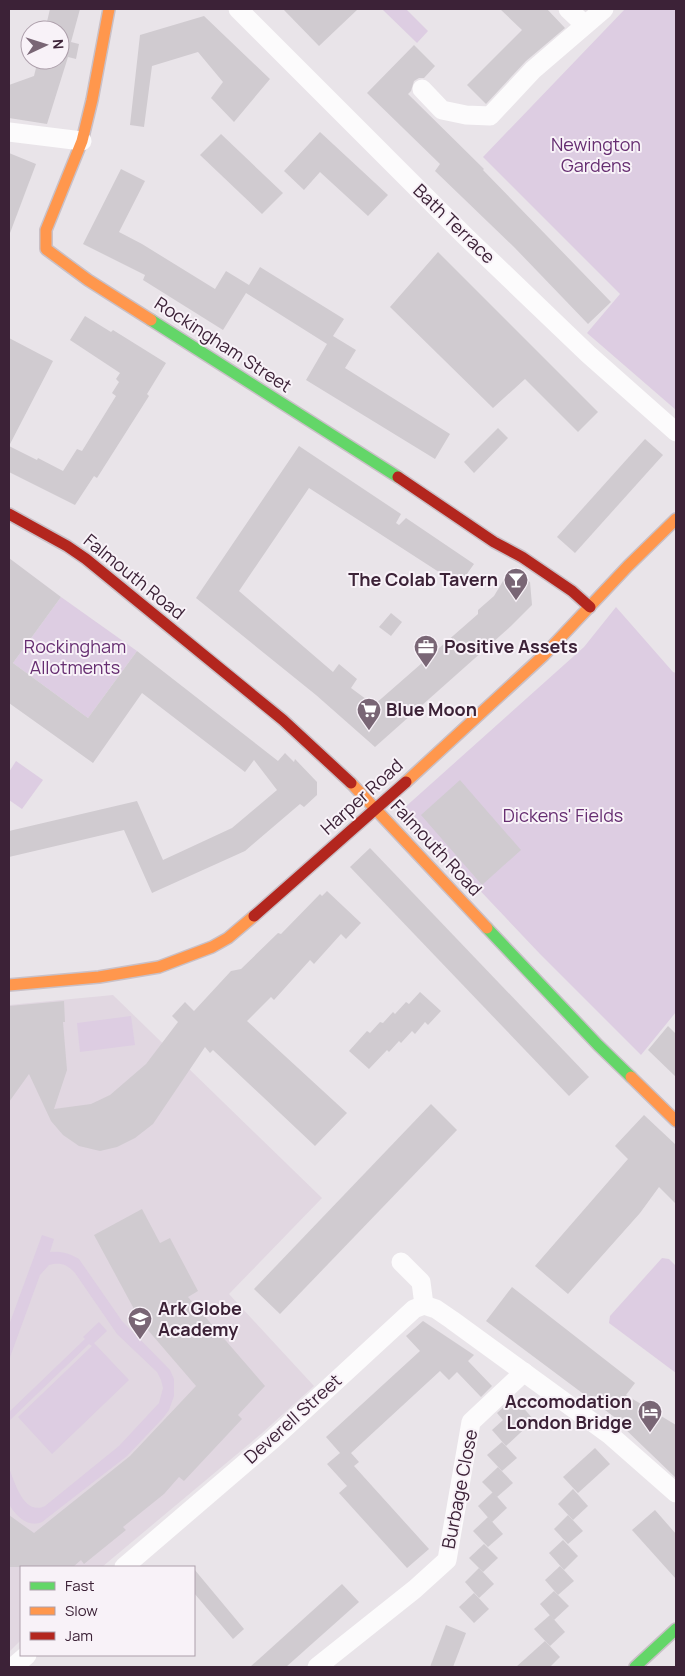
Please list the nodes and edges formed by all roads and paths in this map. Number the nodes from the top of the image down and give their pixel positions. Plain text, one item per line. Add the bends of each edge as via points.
1 (109, 9) edge
2 (238, 9) edge
3 (568, 9) edge
4 (604, 9) edge
5 (585, 26) junction
6 (422, 89) dead end
7 (9, 132) edge
8 (82, 142) junction
9 (676, 432) edge
10 (9, 514) edge
11 (676, 519) edge
12 (590, 606) junction
13 (375, 809) junction
14 (9, 985) edge
15 (676, 1121) edge
16 (401, 1262) dead end
17 (424, 1305) junction
18 (524, 1372) junction
19 (676, 1493) edge
20 (125, 1566) edge
21 (676, 1629) edge
22 (26, 1656) edge
23 (13, 1667) edge
24 (317, 1667) edge
25 (635, 1667) edge

1 - 8 street, Rockingham Street
2 - 9 street, Bath Terrace via 472,243 588,354
3 - 5 street
4 - 5 street
5 - 6 street via 533,70 490,116 442,110
7 - 8 street
8 - 12 street, Rockingham Street via 46,230 46,249 88,280 522,557
10 - 13 street, Falmouth Road via 86,559 283,720
11 - 12 street, Harper Road
12 - 13 street, Harper Road via 516,682
13 - 14 street, Harper Road via 276,898 212,948 159,967 99,978
13 - 15 street, Falmouth Road via 598,1045
16 - 17 street via 421,1282
17 - 18 street via 436,1309
17 - 20 street, Deverell Street via 414,1309 272,1440
18 - 19 street via 610,1435
18 - 24 street, Burbage Close via 471,1422 447,1560
21 - 25 street
22 - 23 street

